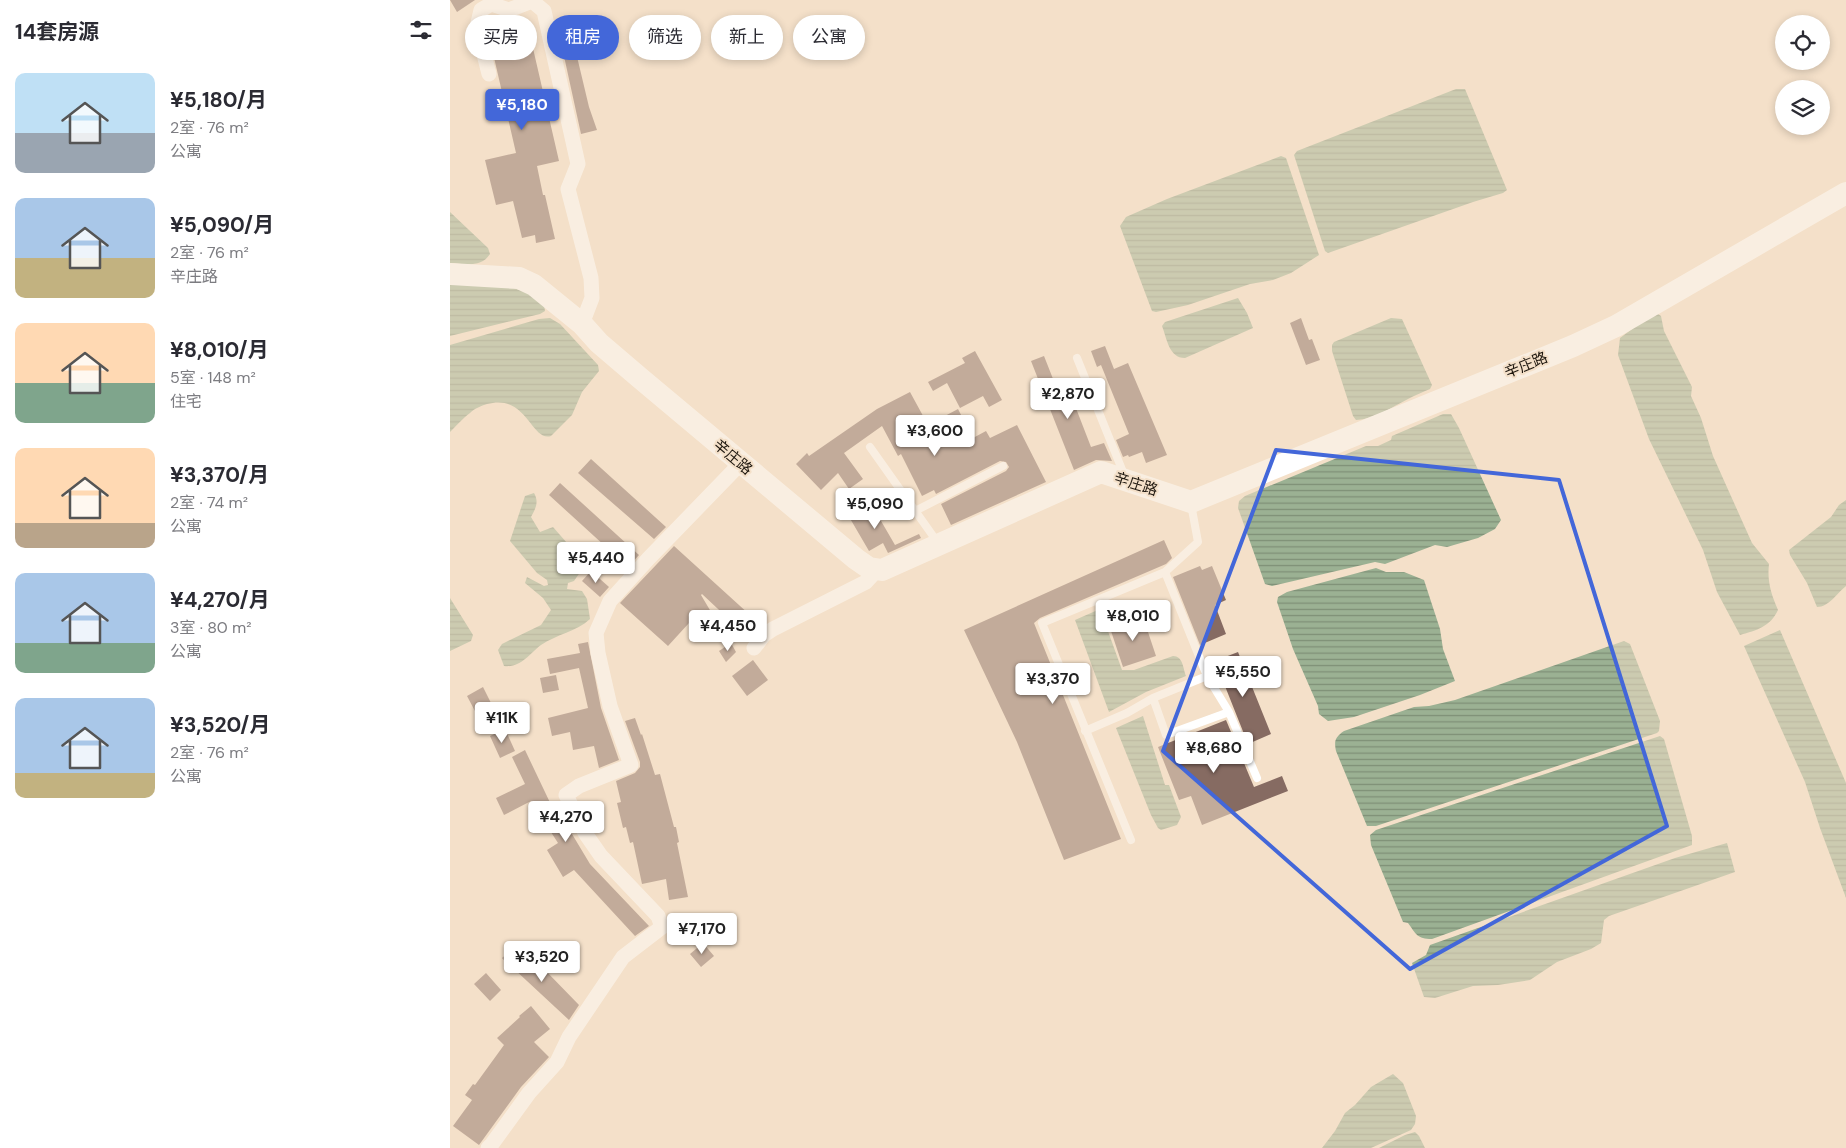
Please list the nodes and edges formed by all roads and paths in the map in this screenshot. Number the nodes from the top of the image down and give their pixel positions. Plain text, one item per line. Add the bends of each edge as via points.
1 (489, 74) dead end
2 (1846, 193) edge
3 (450, 274) edge
4 (582, 324) junction
5 (1077, 358) dead end
6 (870, 447) dead end
7 (741, 463) junction
8 (1004, 466) dead end
9 (1127, 481) junction
10 (1191, 502) junction
11 (915, 511) junction
12 (939, 544) junction
13 (878, 569) junction
14 (1165, 572) junction
15 (754, 648) dead end
16 (1207, 676) junction
17 (1153, 698) junction
18 (1229, 712) junction
19 (1084, 731) junction
20 (1257, 778) dead end
21 (1131, 840) dead end
22 (488, 1148) edge

1 - 4 street via 477,27 481,10 491,4 509,10 532,1 544,10 578,164 568,189 591,278 592,298
2 - 10 street, 辛庄路 via 1616,326
3 - 4 street, 辛庄路 via 519,278 534,285
4 - 7 street, 辛庄路 via 599,343
5 - 9 lane
6 - 11 lane
7 - 13 street, 辛庄路 via 856,560
7 - 22 street via 610,601 596,632 598,653 610,706 631,765 579,786 566,795 595,848 658,916 662,926 623,957 570,1036 557,1062
8 - 11 lane
9 - 10 street, 辛庄路
9 - 12 street, 辛庄路 via 1101,472
10 - 14 lane via 1198,542
11 - 12 lane
12 - 13 street, 辛庄路
13 - 15 street via 866,582 773,629
14 - 16 lane
14 - 19 lane via 1042,623
16 - 17 lane
16 - 18 lane
17 - 18 lane via 1166,735
17 - 19 lane
18 - 20 lane
19 - 21 lane

